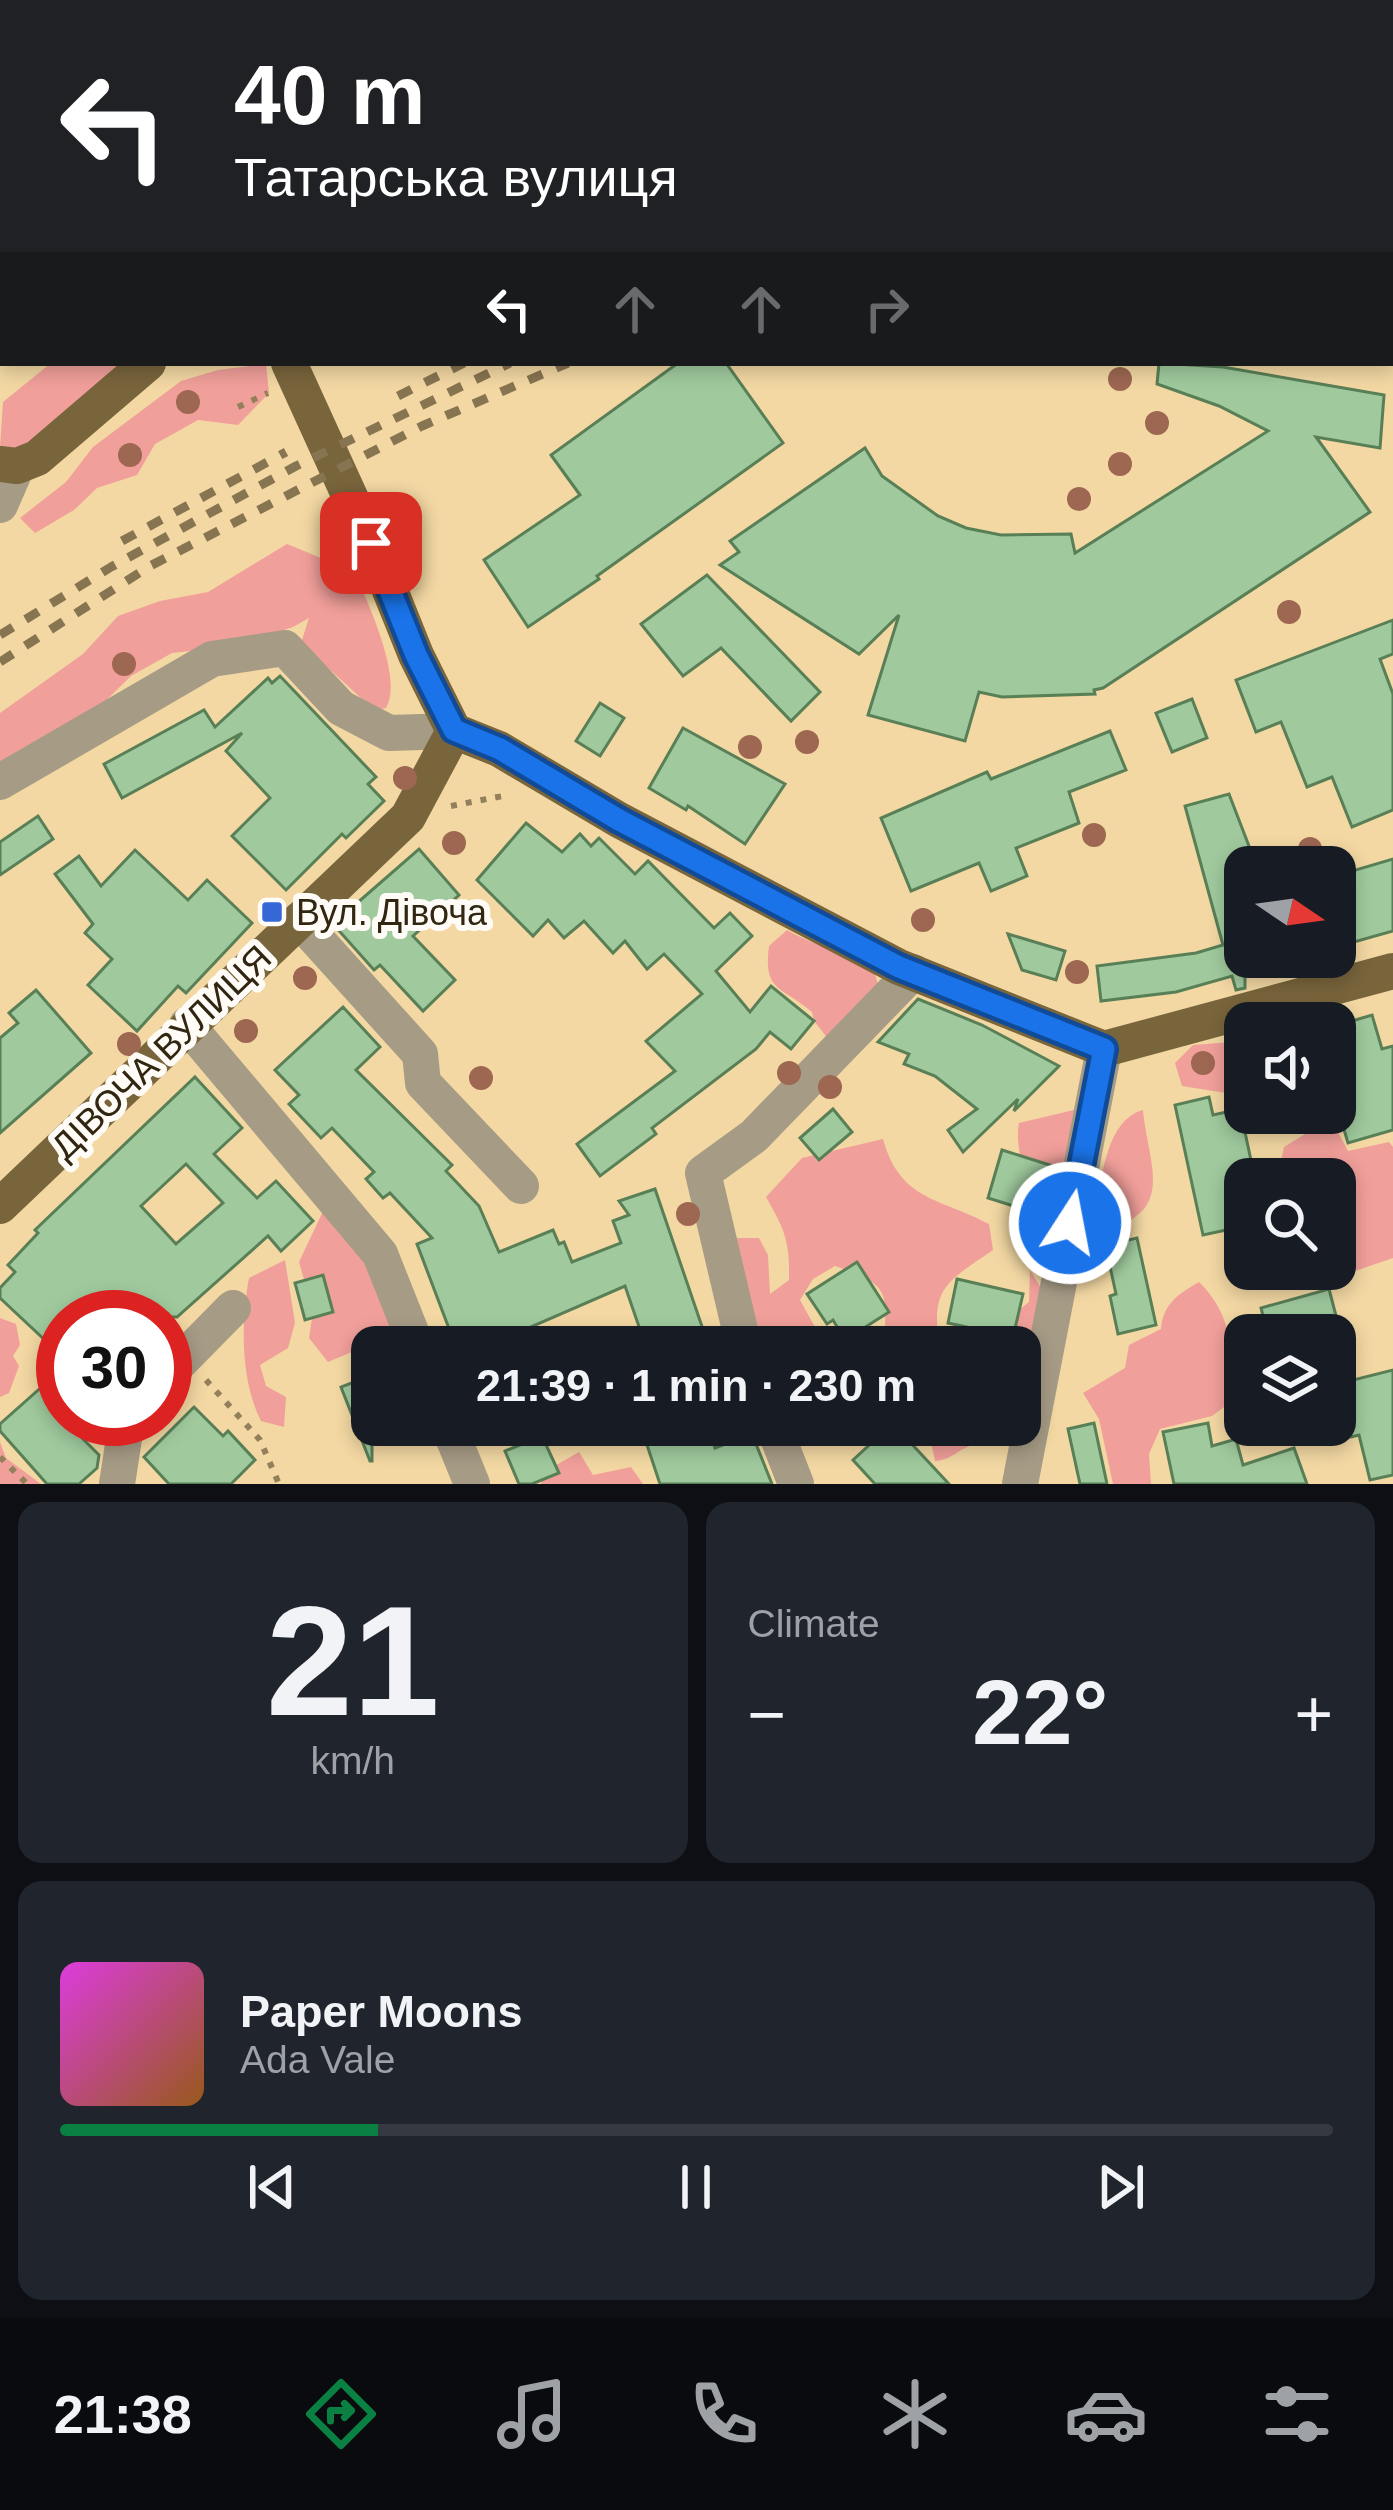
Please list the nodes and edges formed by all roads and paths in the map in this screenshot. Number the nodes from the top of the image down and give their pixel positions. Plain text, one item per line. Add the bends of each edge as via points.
1 (145, 366) edge
2 (290, 366) edge
3 (9, 465) edge
4 (0, 505) edge
5 (454, 730) junction
6 (0, 782) edge
7 (514, 794) dead end
8 (436, 820) dead end
9 (299, 920) junction
10 (1393, 971) edge
11 (913, 972) junction
12 (188, 1025) junction
13 (1104, 1049) junction
14 (520, 1186) dead end
15 (0, 1206) edge
16 (233, 1308) dead end
17 (409, 1326) edge
18 (739, 1326) edge
19 (192, 1350) edge
20 (192, 1382) edge
21 (123, 1446) edge
22 (457, 1446) edge
23 (781, 1446) edge
24 (0, 1457) edge
25 (27, 1484) edge
26 (117, 1484) edge
27 (279, 1484) edge
28 (472, 1484) edge
29 (796, 1484) edge
30 (1020, 1484) edge

1 - 3 main road via 49,449
2 - 5 main road
3 - 4 street
5 - 6 street via 389,733 341,708 285,648 212,659
5 - 9 main road, ДІВОЧА ВУЛИЦЯ via 408,817
5 - 11 main road
7 - 8 path via 452,806
9 - 12 main road, ДІВОЧА ВУЛИЦЯ
9 - 14 street via 420,1054 423,1083
10 - 13 main road
11 - 13 main road
11 - 18 street via 754,1136 703,1173
12 - 15 main road, ДІВОЧА ВУЛИЦЯ
12 - 17 street via 380,1254
13 - 30 street
16 - 19 street
20 - 27 path via 260,1440
21 - 26 street
22 - 28 street
23 - 29 street
24 - 25 path

